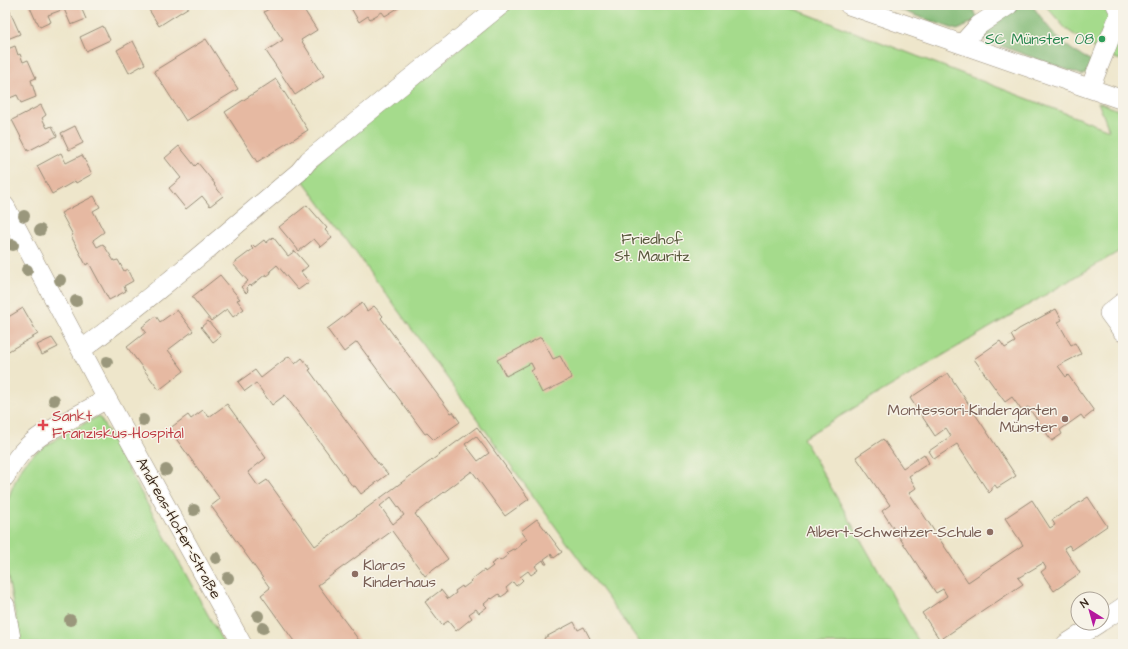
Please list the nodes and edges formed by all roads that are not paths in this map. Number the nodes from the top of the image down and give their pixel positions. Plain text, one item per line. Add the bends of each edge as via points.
1 (500, 5) edge
2 (849, 5) edge
3 (1010, 5) edge
4 (1116, 5) edge
5 (962, 44) junction
6 (1090, 88) junction
7 (1123, 100) edge
8 (5, 206) edge
9 (1123, 302) edge
10 (1123, 332) edge
11 (81, 350) junction
12 (107, 399) junction
13 (7, 469) edge
14 (5, 604) edge
15 (1123, 607) edge
16 (1110, 616) edge
17 (1086, 631) edge
18 (11, 638) dead end
19 (242, 644) edge
20 (1066, 644) edge

1 - 11 street via 309,160 299,172 166,283
2 - 5 street
3 - 5 street via 979,25
4 - 6 street via 1120,13
5 - 6 street
6 - 7 street
8 - 11 street, Andreas-Hofer-Straße
9 - 10 street via 1109,313
11 - 12 street, Andreas-Hofer-Straße
12 - 13 street via 36,439
12 - 19 street, Andreas-Hofer-Straße
14 - 18 street
15 - 16 street
17 - 20 street

